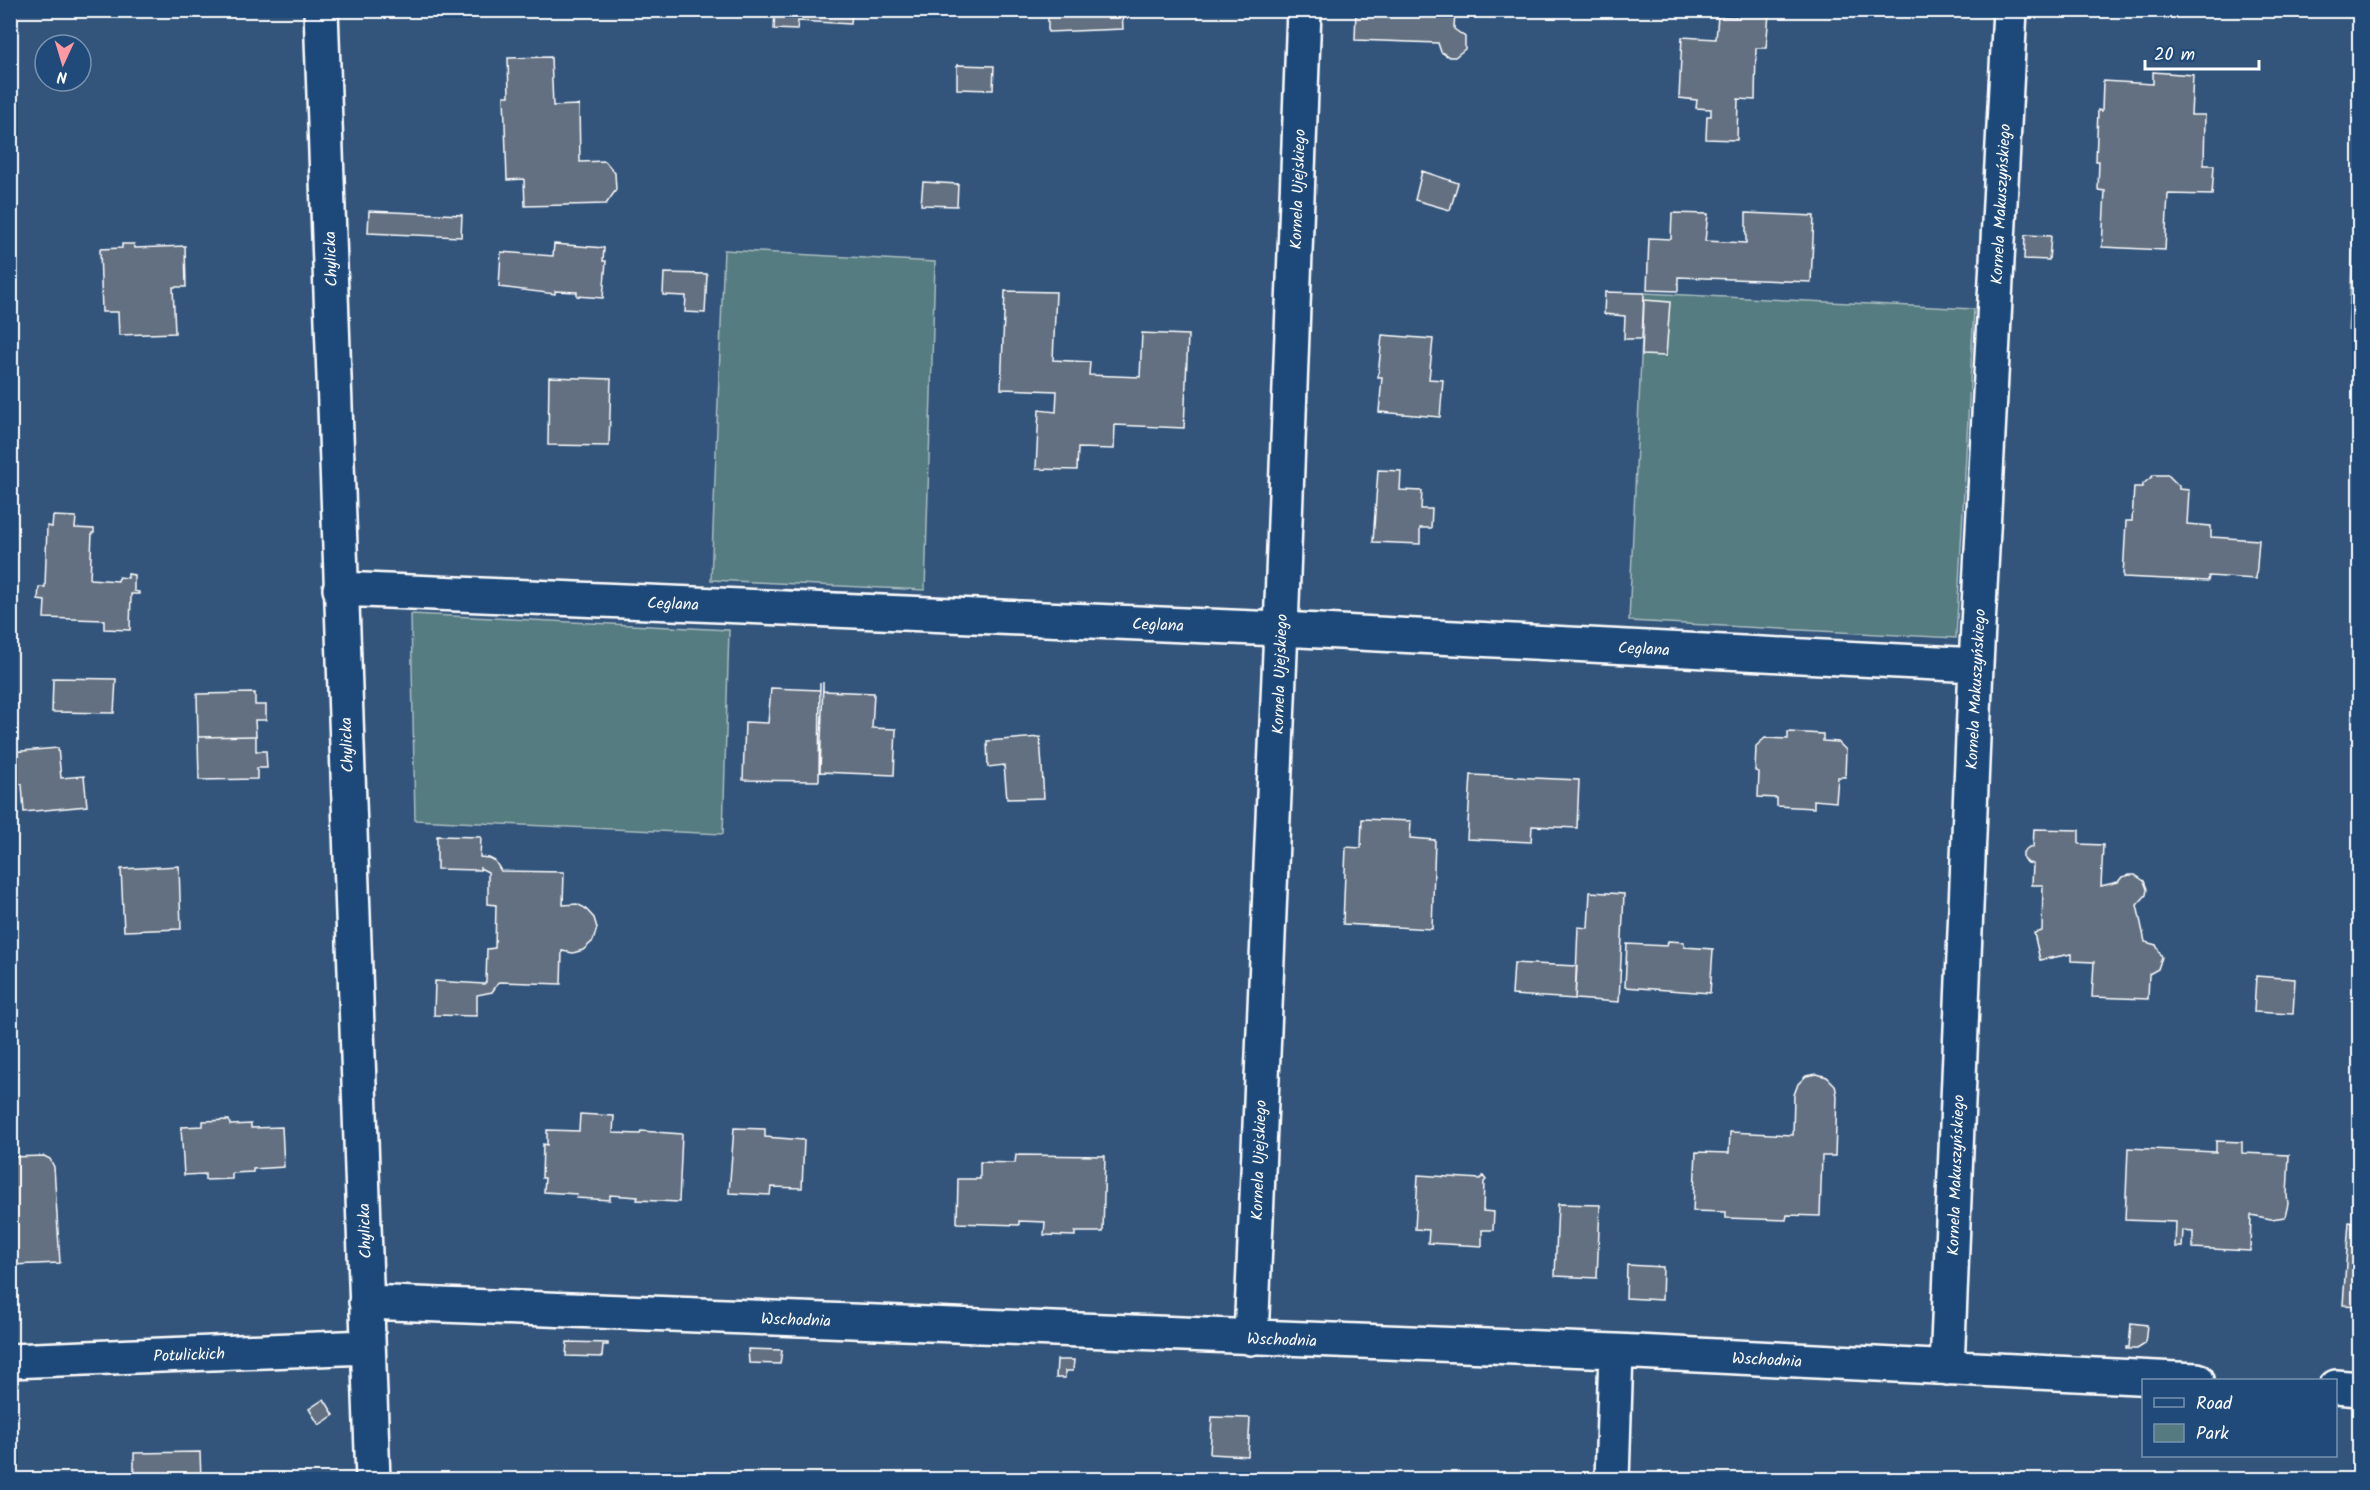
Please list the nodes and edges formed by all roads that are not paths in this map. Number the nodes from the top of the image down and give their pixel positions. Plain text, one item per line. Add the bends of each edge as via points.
1 (321, 10) edge
2 (1304, 10) edge
3 (2010, 10) edge
4 (340, 589) junction
5 (1281, 629) junction
6 (1976, 665) junction
7 (366, 1302) junction
8 (1251, 1338) junction
9 (368, 1347) junction
10 (1616, 1351) junction
11 (10, 1361) edge
12 (1947, 1368) junction
13 (2176, 1379) edge
14 (2337, 1388) edge
15 (2360, 1389) edge
16 (373, 1479) edge
17 (1612, 1479) edge

1 - 4 street, Chylicka
2 - 5 street, Kornela Ujejskiego
3 - 6 street, Kornela Makuszyńskiego
4 - 5 street, Ceglana
4 - 7 street, Chylicka
5 - 6 street, Ceglana
5 - 8 street, Kornela Ujejskiego
6 - 12 street, Kornela Makuszyńskiego
7 - 8 street, Wschodnia
7 - 9 street, Chylicka
8 - 10 street, Wschodnia
9 - 11 street, Potulickich
9 - 16 street, Chylicka
10 - 12 street, Wschodnia
10 - 17 street
12 - 13 street, Wschodnia
14 - 15 street

